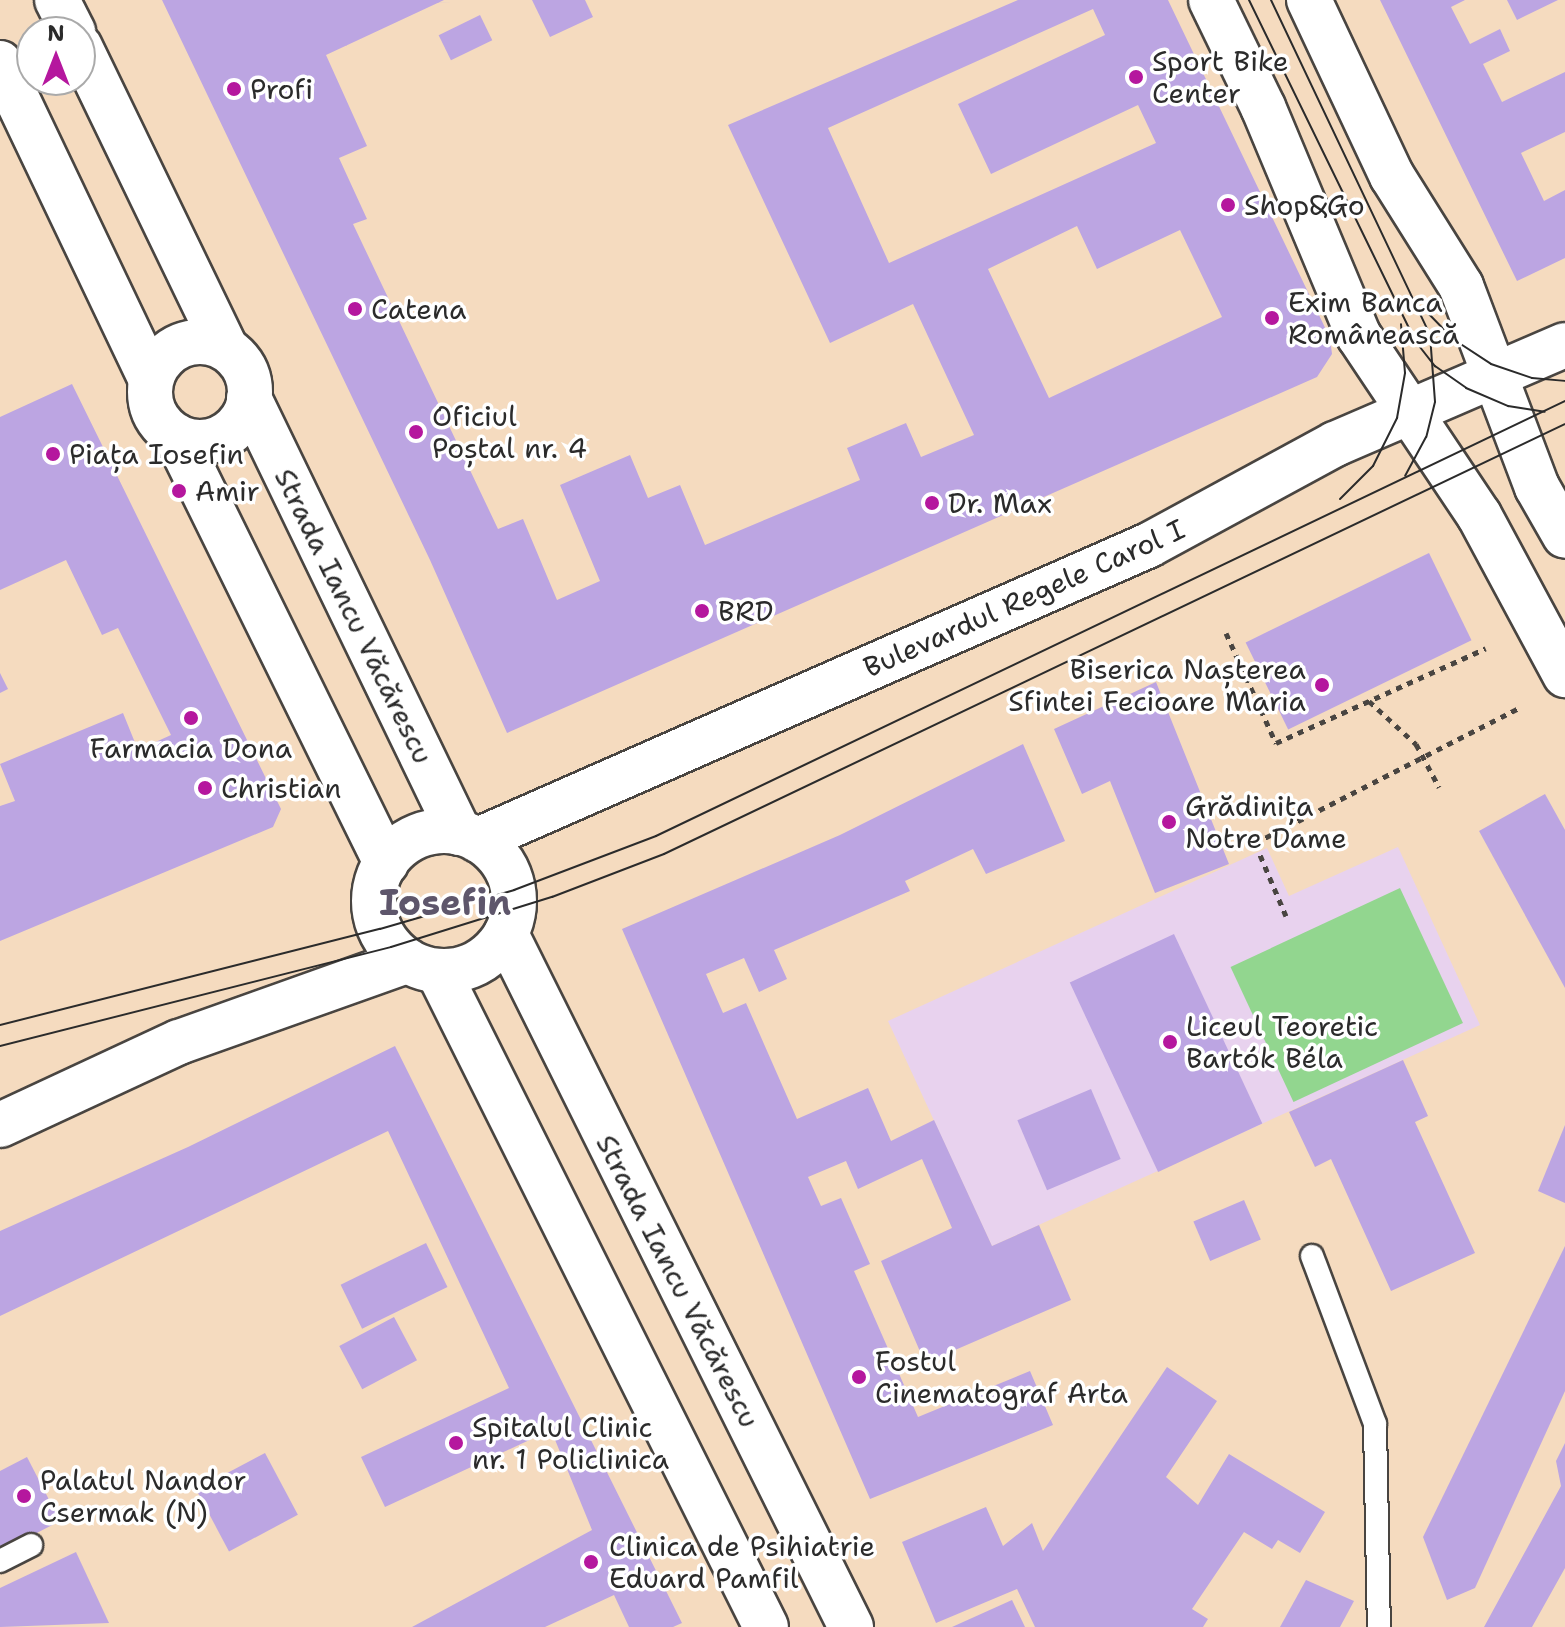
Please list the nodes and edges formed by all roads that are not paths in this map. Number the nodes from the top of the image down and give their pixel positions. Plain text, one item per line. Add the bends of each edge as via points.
1 (1211, 0) edge
2 (1309, 0) edge
3 (0, 63) edge
4 (96, 80) edge
5 (1565, 345) edge
6 (226, 349) junction
7 (1495, 375) junction
8 (151, 379) junction
9 (249, 398) junction
10 (1410, 412) junction
11 (176, 436) junction
12 (1565, 536) edge
13 (1565, 675) edge
14 (469, 836) junction
15 (386, 863) junction
16 (506, 934) junction
17 (423, 966) junction
18 (0, 1125) edge
19 (1312, 1256) dead end
20 (31, 1545) dead end
21 (0, 1561) edge
22 (766, 1627) edge
23 (851, 1627) edge
24 (1379, 1627) edge

1 - 10 street via 1263,107 1359,336
2 - 7 street via 1392,176 1461,286
3 - 8 street
4 - 6 street
5 - 7 street, Bulevardul Regele Carol I
6 - 8 street via 190,343 159,363
6 - 9 street via 245,370
7 - 10 street, Bulevardul Regele Carol I
7 - 12 street via 1537,487
8 - 11 street via 154,412
9 - 11 street via 231,431 214,440
9 - 14 street, Strada Iancu Văcărescu
10 - 13 street via 1479,515
10 - 14 street, Bulevardul Regele Carol I via 1335,444 1149,545
11 - 15 street
14 - 15 street via 418,836
14 - 16 street via 494,852 514,890
15 - 17 street via 374,895 375,912 391,947
16 - 17 street via 478,962
16 - 23 street, Strada Iancu Văcărescu
17 - 18 street via 179,1042
17 - 22 street
19 - 24 lane via 1375,1424
20 - 21 lane

